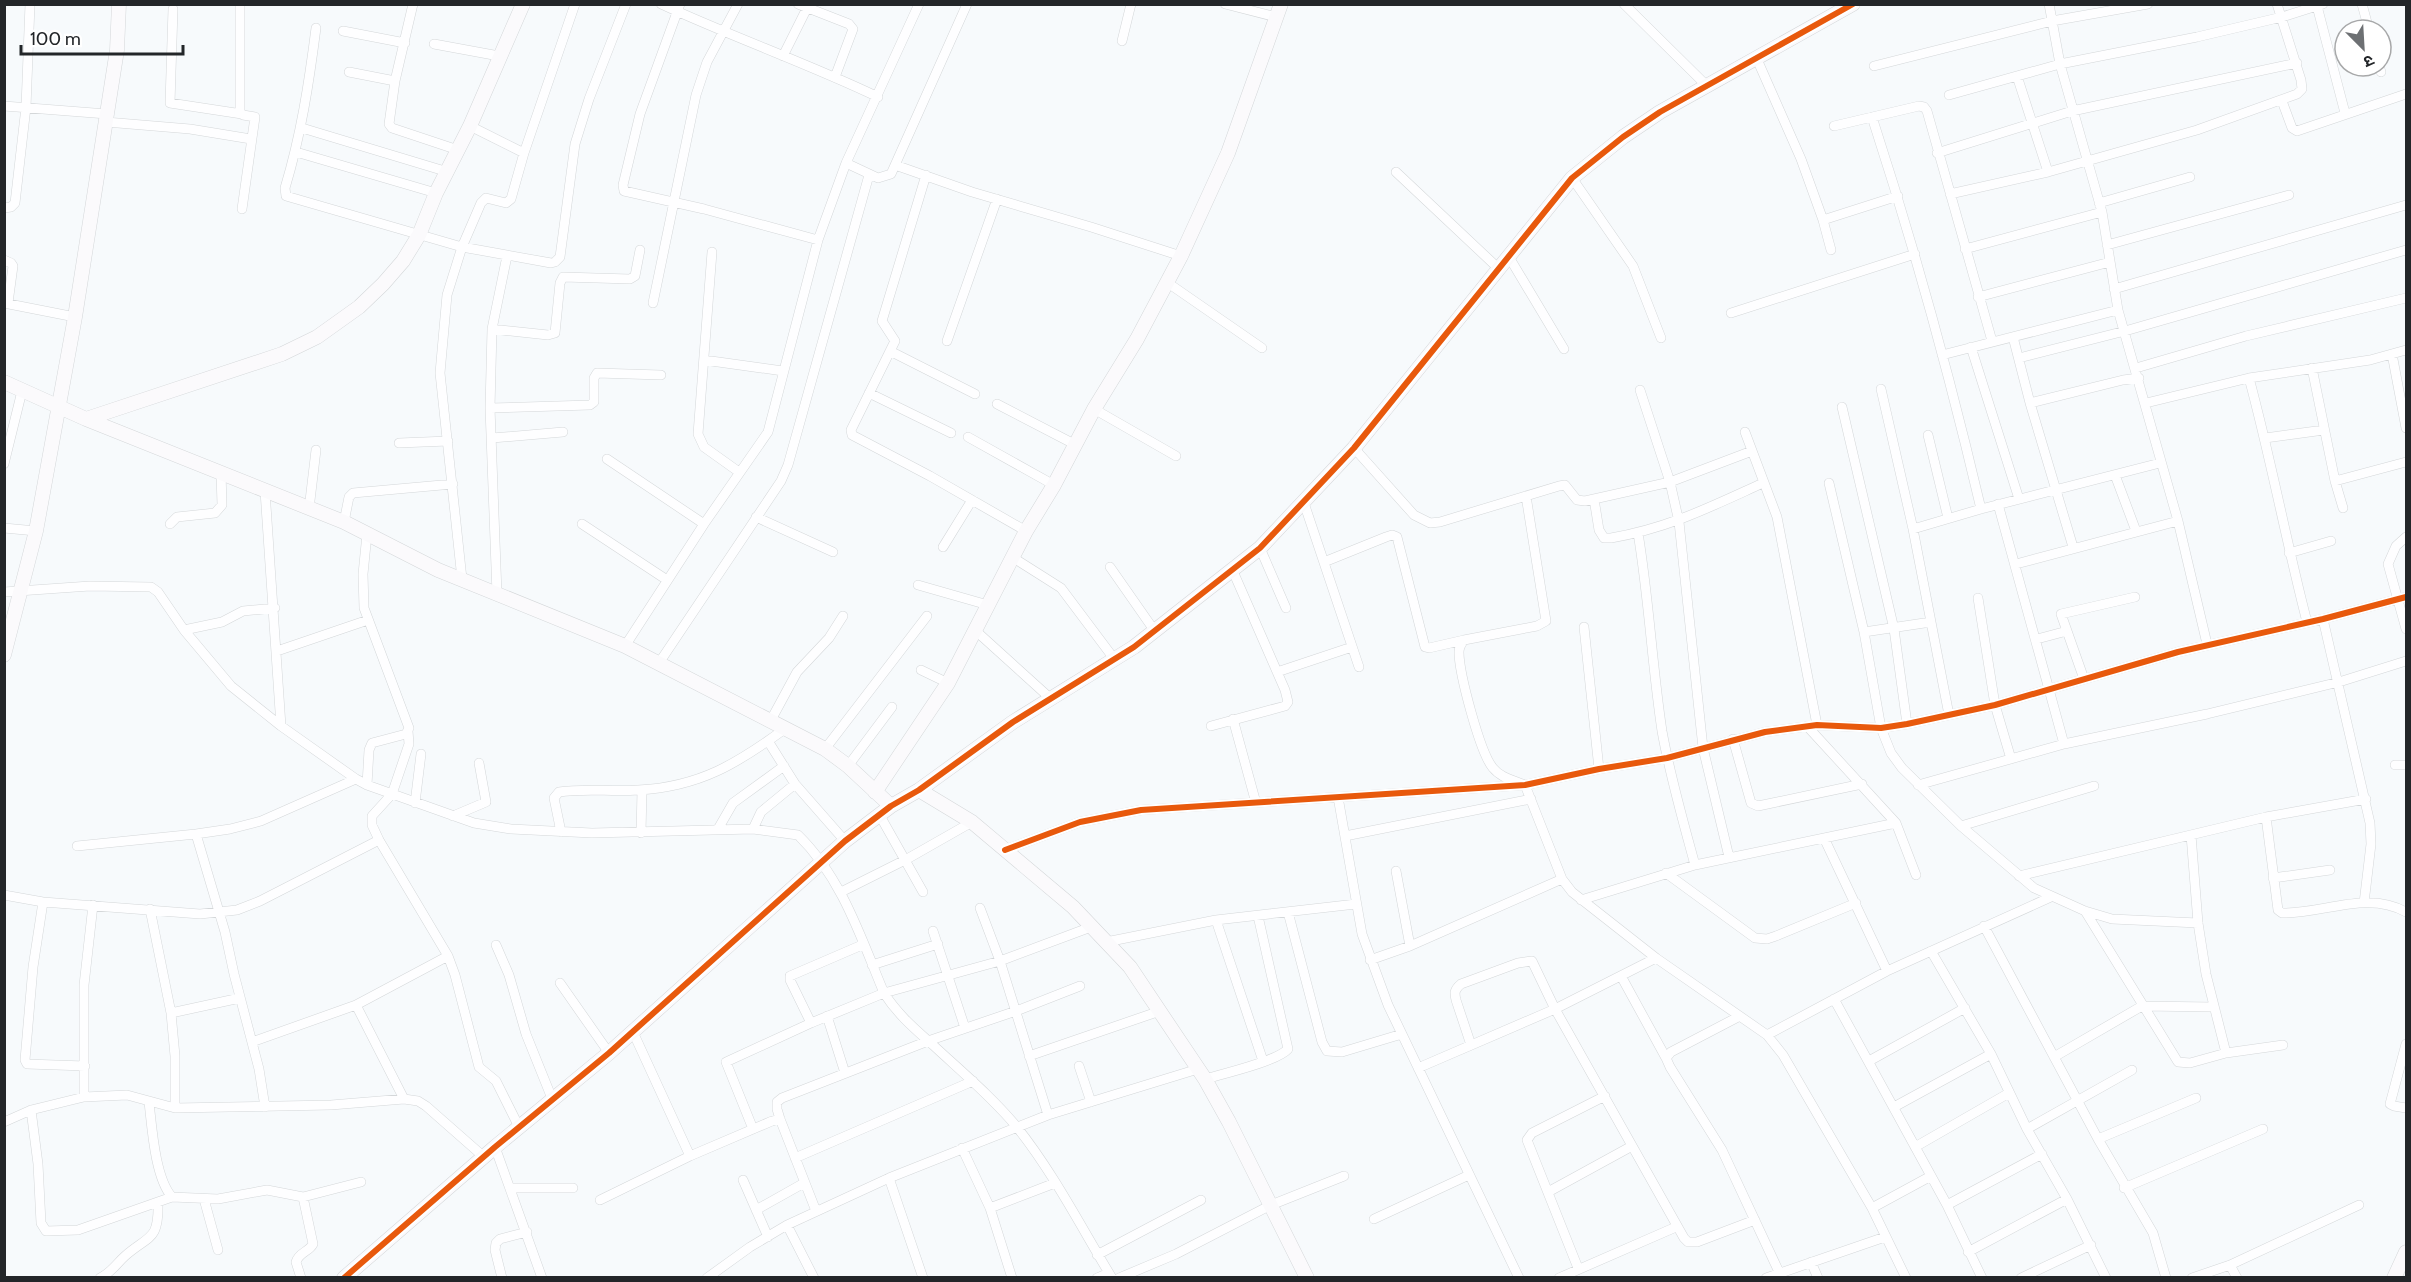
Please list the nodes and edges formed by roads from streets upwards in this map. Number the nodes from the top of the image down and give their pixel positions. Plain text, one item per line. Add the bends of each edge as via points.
1 (30, 4) edge
2 (119, 4) edge
3 (240, 4) edge
4 (413, 4) edge
5 (523, 4) edge
6 (575, 4) edge
7 (626, 4) edge
8 (661, 4) edge
9 (738, 4) edge
10 (919, 4) edge
11 (967, 4) edge
12 (1131, 4) edge
13 (1225, 4) edge
14 (1624, 4) edge
15 (1853, 4) edge
16 (2049, 4) edge
17 (2148, 4) edge
18 (2277, 4) edge
19 (2320, 5) edge
20 (803, 6) edge
21 (2128, 6) edge
22 (678, 8) edge
23 (172, 9) dead end
24 (1278, 11) edge
25 (2282, 17) junction
26 (2052, 21) junction
27 (316, 28) dead end
28 (343, 31) dead end
29 (721, 32) junction
30 (1122, 41) dead end
31 (405, 43) junction
32 (434, 44) dead end
33 (499, 56) junction
34 (783, 56) junction
35 (1756, 57) junction
36 (2296, 63) junction
37 (2060, 64) junction
38 (1874, 66) dead end
39 (349, 72) dead end
40 (835, 76) junction
41 (2017, 76) junction
42 (395, 81) junction
43 (1706, 85) junction
44 (2406, 94) edge
45 (1949, 95) dead end
46 (878, 97) junction
47 (2282, 100) junction
48 (4, 105) edge
49 (26, 107) junction
50 (2072, 111) junction
51 (2345, 113) junction
52 (242, 114) junction
53 (1872, 117) junction
54 (106, 118) junction
55 (2031, 125) junction
56 (470, 126) junction
57 (1834, 126) dead end
58 (302, 128) junction
59 (251, 139) junction
60 (458, 150) junction
61 (296, 152) junction
62 (524, 153) junction
63 (1937, 153) junction
64 (2087, 160) junction
65 (846, 163) junction
66 (895, 165) junction
67 (448, 172) junction
68 (1396, 172) dead end
69 (2048, 172) junction
70 (869, 175) junction
71 (926, 175) junction
72 (2190, 177) dead end
73 (1572, 178) junction
74 (436, 193) junction
75 (1950, 194) junction
76 (2289, 195) dead end
77 (1898, 196) junction
78 (997, 199) junction
79 (672, 203) junction
80 (2406, 205) edge
81 (4, 208) edge
82 (2101, 208) junction
83 (242, 209) dead end
84 (1822, 220) junction
85 (419, 235) junction
86 (818, 240) junction
87 (2107, 245) junction
88 (462, 247) junction
89 (1965, 249) junction
90 (640, 250) dead end
91 (1831, 250) dead end
92 (2406, 250) edge
93 (712, 252) dead end
94 (1915, 254) junction
95 (507, 256) junction
96 (1181, 256) junction
97 (1509, 256) junction
98 (4, 260) edge
99 (2110, 262) junction
100 (1498, 268) junction
101 (1168, 282) junction
102 (2114, 289) junction
103 (1978, 297) junction
104 (2406, 298) edge
105 (6, 303) edge
106 (653, 303) dead end
107 (2118, 310) junction
108 (1731, 313) dead end
109 (75, 317) junction
110 (492, 329) junction
111 (2125, 331) junction
112 (2013, 337) junction
113 (1660, 338) dead end
114 (948, 341) dead end
115 (1992, 341) junction
116 (1971, 347) junction
117 (1262, 348) dead end
118 (1564, 349) dead end
119 (2406, 350) edge
120 (890, 351) junction
121 (2392, 354) junction
122 (1942, 355) junction
123 (2019, 358) junction
124 (704, 360) junction
125 (2312, 369) junction
126 (783, 371) junction
127 (2138, 373) junction
128 (661, 375) dead end
129 (2249, 378) junction
130 (4, 382) edge
131 (1881, 389) dead end
132 (22, 390) junction
133 (1640, 390) dead end
134 (869, 393) junction
135 (975, 394) dead end
136 (2030, 403) junction
137 (2146, 403) junction
138 (997, 404) dead end
139 (2404, 404) edge
140 (59, 406) junction
141 (1842, 407) dead end
142 (490, 408) junction
143 (1094, 409) junction
144 (86, 419) junction
145 (2406, 428) edge
146 (2324, 430) junction
147 (563, 432) dead end
148 (1745, 432) dead end
149 (951, 433) dead end
150 (1928, 435) dead end
151 (968, 437) dead end
152 (492, 438) junction
153 (2265, 438) junction
154 (448, 441) junction
155 (399, 443) dead end
156 (1076, 445) junction
157 (1354, 448) junction
158 (316, 450) dead end
159 (1752, 451) junction
160 (1176, 456) dead end
161 (607, 459) dead end
162 (2406, 462) edge
163 (2160, 463) junction
164 (4, 464) edge
165 (740, 472) junction
166 (221, 473) junction
167 (2115, 475) junction
168 (2335, 481) junction
169 (1670, 482) junction
170 (1763, 483) junction
171 (1829, 483) dead end
172 (453, 484) junction
173 (1054, 485) junction
174 (2056, 490) junction
175 (266, 491) junction
176 (1526, 496) junction
177 (1594, 499) junction
178 (2019, 499) junction
179 (972, 500) junction
180 (1304, 503) junction
181 (1998, 504) junction
182 (2343, 508) dead end
183 (309, 509) junction
184 (1981, 509) junction
185 (756, 517) junction
186 (1948, 518) junction
187 (2178, 521) junction
188 (344, 522) junction
189 (1679, 522) junction
190 (171, 524) dead end
191 (582, 524) dead end
192 (704, 524) junction
193 (4, 528) edge
194 (1913, 529) junction
195 (36, 531) junction
196 (1026, 531) junction
197 (2136, 531) junction
198 (1638, 533) junction
199 (367, 534) junction
200 (2406, 537) edge
201 (2331, 541) dead end
202 (943, 547) dead end
203 (2073, 547) junction
204 (1260, 548) junction
205 (833, 552) dead end
206 (2289, 553) junction
207 (1012, 557) junction
208 (1324, 562) junction
209 (2016, 564) junction
210 (1110, 567) dead end
211 (1232, 569) junction
212 (462, 579) junction
213 (667, 580) junction
214 (918, 585) dead end
215 (21, 590) junction
216 (4, 592) edge
217 (497, 594) junction
218 (2135, 597) dead end
219 (1978, 598) dead end
220 (2402, 598) edge
221 (988, 605) junction
222 (275, 608) junction
223 (1286, 608) dead end
224 (843, 616) dead end
225 (927, 616) dead end
226 (2323, 619) junction
227 (368, 620) junction
228 (1931, 622) junction
229 (2307, 622) junction
230 (1584, 627) dead end
231 (1894, 628) junction
232 (2406, 629) edge
233 (184, 630) junction
234 (1154, 630) junction
235 (976, 631) junction
236 (2067, 631) junction
237 (1864, 632) junction
238 (2037, 639) junction
239 (1464, 640) junction
240 (2207, 644) junction
241 (625, 646) junction
242 (1352, 647) junction
243 (6, 648) edge
244 (277, 651) junction
245 (1114, 660) junction
246 (2406, 661) edge
247 (659, 663) junction
248 (1359, 667) dead end
249 (921, 669) dead end
250 (1277, 672) junction
251 (2084, 679) junction
252 (2340, 682) junction
253 (948, 683) junction
254 (2049, 690) junction
255 (1050, 698) junction
256 (1995, 705) junction
257 (892, 707) dead end
258 (1949, 715) junction
259 (1233, 718) junction
260 (771, 720) junction
261 (1906, 724) junction
262 (281, 726) junction
263 (1211, 726) dead end
264 (1812, 726) junction
265 (786, 728) junction
266 (1881, 728) junction
267 (408, 731) junction
268 (1733, 739) junction
269 (768, 741) junction
270 (2064, 744) junction
271 (1703, 748) junction
272 (825, 749) junction
273 (421, 754) dead end
274 (1667, 758) junction
275 (2011, 759) junction
276 (480, 763) dead end
277 (2395, 765) dead end
278 (2406, 765) edge
279 (784, 766) junction
280 (848, 766) junction
281 (1599, 769) junction
282 (356, 779) junction
283 (795, 784) junction
284 (1862, 784) junction
285 (1918, 784) junction
286 (367, 785) junction
287 (1525, 785) junction
288 (2094, 786) dead end
289 (642, 790) junction
290 (920, 790) junction
291 (875, 792) junction
292 (392, 794) junction
293 (1338, 797) junction
294 (1531, 799) junction
295 (2366, 800) junction
296 (1256, 802) junction
297 (415, 803) junction
298 (891, 806) junction
299 (879, 814) junction
300 (453, 816) junction
301 (2266, 817) junction
302 (972, 822) junction
303 (1896, 823) junction
304 (1961, 826) junction
305 (718, 829) junction
306 (753, 829) junction
307 (561, 832) junction
308 (641, 833) junction
309 (196, 834) junction
310 (2191, 835) junction
311 (1344, 836) junction
312 (1824, 838) junction
313 (379, 840) junction
314 (845, 841) junction
315 (77, 846) dead end
316 (1005, 850) junction
317 (1729, 857) junction
318 (907, 859) junction
319 (821, 861) junction
320 (1695, 865) junction
321 (2330, 870) dead end
322 (1396, 871) dead end
323 (1666, 873) junction
324 (1916, 875) dead end
325 (2019, 876) junction
326 (2273, 878) junction
327 (1562, 879) junction
328 (841, 892) junction
329 (923, 892) dead end
330 (5, 897) edge
331 (2051, 897) junction
332 (1581, 900) junction
333 (44, 902) junction
334 (1856, 903) junction
335 (2364, 903) junction
336 (1356, 904) junction
337 (93, 905) junction
338 (980, 908) dead end
339 (150, 909) junction
340 (2085, 911) junction
341 (1288, 912) junction
342 (2406, 912) edge
343 (219, 913) junction
344 (1258, 916) junction
345 (1216, 920) junction
346 (2198, 923) junction
347 (1984, 926) junction
348 (1091, 927) junction
349 (933, 931) dead end
350 (1106, 942) junction
351 (938, 944) junction
352 (496, 945) dead end
353 (862, 945) junction
354 (1410, 946) junction
355 (1932, 951) junction
356 (448, 956) junction
357 (1656, 958) junction
358 (1371, 960) junction
359 (1000, 961) junction
360 (872, 965) junction
361 (1887, 971) junction
362 (948, 974) junction
363 (1621, 976) junction
364 (560, 983) dead end
365 (1080, 986) dead end
366 (884, 993) junction
367 (240, 998) junction
368 (1834, 999) junction
369 (356, 1005) junction
370 (2142, 1006) junction
371 (2213, 1007) junction
372 (1965, 1008) junction
373 (1555, 1009) junction
374 (1016, 1011) junction
375 (1160, 1011) junction
376 (171, 1013) junction
377 (827, 1016) junction
378 (1738, 1017) junction
379 (811, 1023) junction
380 (965, 1028) junction
381 (633, 1032) junction
382 (1402, 1034) junction
383 (1767, 1035) junction
384 (928, 1041) junction
385 (252, 1042) junction
386 (2406, 1044) edge
387 (1471, 1045) junction
388 (2283, 1045) dead end
389 (609, 1053) junction
390 (2226, 1053) junction
391 (1991, 1054) junction
392 (1029, 1056) junction
393 (2054, 1057) junction
394 (1666, 1059) junction
395 (1869, 1061) junction
396 (1263, 1062) junction
397 (85, 1066) junction
398 (1079, 1066) dead end
399 (1418, 1068) junction
400 (2132, 1070) dead end
401 (845, 1073) junction
402 (1202, 1074) junction
403 (973, 1081) junction
404 (2009, 1093) junction
405 (1605, 1096) junction
406 (84, 1097) junction
407 (2196, 1098) dead end
408 (404, 1099) junction
409 (553, 1101) junction
410 (1091, 1101) junction
411 (2077, 1101) junction
412 (149, 1102) junction
413 (265, 1107) junction
414 (1894, 1107) junction
415 (175, 1108) junction
416 (2406, 1108) edge
417 (32, 1110) junction
418 (1048, 1115) junction
419 (780, 1119) junction
420 (4, 1122) edge
421 (1016, 1127) junction
422 (520, 1128) junction
423 (753, 1129) junction
424 (2027, 1129) junction
425 (2264, 1129) dead end
426 (2098, 1139) junction
427 (1632, 1146) junction
428 (495, 1147) junction
429 (1915, 1147) junction
430 (962, 1148) junction
431 (2042, 1154) junction
432 (690, 1156) junction
433 (483, 1157) junction
434 (795, 1158) junction
435 (1469, 1175) junction
436 (1344, 1176) dead end
437 (1931, 1176) junction
438 (889, 1178) junction
439 (743, 1180) dead end
440 (361, 1182) dead end
441 (804, 1183) junction
442 (1055, 1183) junction
443 (511, 1188) junction
444 (573, 1188) dead end
445 (2124, 1188) junction
446 (1548, 1192) junction
447 (172, 1197) junction
448 (303, 1197) junction
449 (2067, 1198) junction
450 (204, 1199) junction
451 (600, 1200) dead end
452 (1201, 1200) dead end
453 (158, 1203) junction
454 (1271, 1205) junction
455 (1947, 1205) junction
456 (2359, 1205) dead end
457 (990, 1208) junction
458 (1872, 1208) junction
459 (756, 1210) junction
460 (816, 1211) junction
461 (1374, 1219) dead end
462 (1755, 1220) junction
463 (788, 1225) junction
464 (1676, 1227) junction
465 (527, 1232) junction
466 (768, 1237) junction
467 (1885, 1237) junction
468 (2091, 1245) junction
469 (218, 1250) dead end
470 (1968, 1252) junction
471 (2406, 1252) edge
472 (1097, 1255) junction
473 (1811, 1262) junction
474 (2230, 1265) junction
475 (1578, 1268) junction
476 (1779, 1272) junction
477 (719, 1273) edge
478 (1111, 1275) edge
479 (810, 1276) edge
480 (2203, 1277) edge
481 (100, 1278) edge
482 (301, 1278) edge
483 (344, 1278) edge
484 (502, 1278) edge
485 (542, 1278) edge
486 (707, 1278) edge
487 (923, 1278) edge
488 (1012, 1278) edge
489 (1097, 1278) edge
490 (1119, 1278) edge
491 (1307, 1278) edge
492 (1518, 1278) edge
493 (1559, 1278) edge
494 (1766, 1278) edge
495 (1818, 1278) edge
496 (1906, 1278) edge
497 (1982, 1278) edge
498 (2021, 1278) edge
499 (2106, 1278) edge
500 (2166, 1278) edge
501 (2192, 1278) edge
502 (2237, 1278) edge
503 (2394, 1278) edge

1 - 49 street
2 - 54 street via 117,50
3 - 52 street
4 - 31 street
5 - 33 street
6 - 62 street
7 - 95 street via 575,144 558,260 551,263
8 - 22 street
9 - 29 street
10 - 46 street
11 - 66 street
12 - 30 street
13 - 24 street
14 - 43 street
15 - 35 street
16 - 26 street
17 - 21 street
18 - 25 street
19 - 25 street
19 - 51 street
20 - 34 street
20 - 40 street via 853,29
21 - 26 street
22 - 29 street
22 - 79 street via 640,114 623,185 627,193
23 - 52 street via 170,104
24 - 96 street via 1228,153
25 - 36 street
25 - 37 street
26 - 37 street
26 - 38 street
27 - 58 street
28 - 31 street
29 - 34 street
29 - 79 street via 701,77
31 - 42 street
32 - 33 street
33 - 56 street
34 - 40 street
35 - 43 street
35 - 84 street via 1801,159
36 - 47 street via 2302,89
36 - 50 street
37 - 41 street
37 - 50 street
39 - 42 street
40 - 46 street
41 - 45 street
41 - 55 street
42 - 60 street via 390,126
43 - 73 street via 1623,137
44 - 51 street
46 - 65 street
47 - 51 street via 2292,128 2297,130
47 - 64 street via 2197,130
48 - 49 street
49 - 54 street
49 - 81 street via 15,203
50 - 55 street
50 - 64 street
52 - 59 street via 254,116
53 - 57 street
53 - 63 street via 1923,106
53 - 77 street
54 - 59 street
54 - 109 street
55 - 63 street
55 - 69 street
56 - 60 street
56 - 62 street
58 - 61 street
58 - 67 street
59 - 83 street
60 - 67 street
61 - 74 street
61 - 85 street via 286,196
62 - 88 street via 511,199 506,203 483,199
63 - 75 street
64 - 69 street
64 - 82 street
65 - 70 street
65 - 86 street
66 - 70 street via 887,177
66 - 71 street
67 - 74 street
68 - 100 street
69 - 75 street
70 - 185 street via 793,451 781,482
71 - 78 street
71 - 120 street via 882,321 895,341
72 - 82 street
73 - 97 street
73 - 113 street via 1633,267
74 - 85 street
75 - 89 street
76 - 87 street
77 - 84 street
77 - 94 street
78 - 96 street
78 - 114 street
79 - 86 street
79 - 106 street
80 - 102 street
82 - 87 street
82 - 89 street
84 - 91 street
85 - 88 street
85 - 144 street via 383,284 317,337 282,354
86 - 126 street
87 - 99 street
88 - 95 street
88 - 154 street via 444,309 440,373
89 - 103 street
90 - 110 street via 633,278 563,278 555,333
92 - 111 street
93 - 124 street
94 - 108 street
94 - 122 street
95 - 110 street
96 - 101 street
97 - 100 street
97 - 118 street
98 - 105 street via 13,266
99 - 102 street
99 - 103 street
100 - 157 street
101 - 117 street
101 - 143 street
102 - 107 street
103 - 115 street
104 - 127 street via 2246,336
105 - 109 street
107 - 111 street
107 - 112 street
109 - 140 street
110 - 142 street
111 - 123 street
111 - 127 street
112 - 115 street
112 - 123 street
115 - 116 street
116 - 122 street
116 - 178 street
119 - 121 street
120 - 134 street
120 - 135 street
121 - 125 street
121 - 139 street
122 - 184 street
123 - 136 street
124 - 126 street
124 - 165 street via 697,425 700,441
125 - 129 street
125 - 146 street
126 - 165 street via 768,432
127 - 136 street
127 - 137 street
128 - 142 street via 597,373 594,402 590,405
129 - 137 street
129 - 153 street
130 - 132 street
131 - 194 street
132 - 140 street
132 - 164 street
133 - 169 street
134 - 149 street
134 - 179 street via 851,430 854,438
136 - 174 street
137 - 163 street
138 - 156 street
139 - 145 street
140 - 144 street
140 - 195 street
141 - 231 street
142 - 152 street
143 - 156 street
143 - 160 street
144 - 166 street
146 - 153 street
146 - 168 street
147 - 152 street
148 - 159 street
150 - 186 street
151 - 173 street
152 - 217 street
153 - 206 street
154 - 155 street
154 - 172 street
156 - 173 street
157 - 176 street via 1414,515 1430,523
157 - 180 street
158 - 183 street
159 - 169 street
159 - 170 street
161 - 192 street
162 - 168 street
163 - 167 street
163 - 187 street
165 - 192 street
166 - 175 street
166 - 190 street via 220,510 177,517
167 - 174 street
167 - 197 street
168 - 182 street
169 - 177 street
169 - 189 street
170 - 189 street
170 - 264 street via 1777,517
171 - 237 street
172 - 188 street via 353,493
172 - 212 street
173 - 196 street
174 - 178 street
174 - 203 street
175 - 183 street
175 - 222 street
176 - 177 street via 1565,485 1577,500
176 - 239 street via 1546,621
177 - 198 street via 1604,538
178 - 181 street
179 - 196 street
179 - 202 street
180 - 204 street
180 - 208 street
181 - 184 street
181 - 209 street
183 - 188 street
184 - 186 street
185 - 205 street
185 - 247 street
186 - 194 street
187 - 197 street
187 - 240 street
188 - 199 street
189 - 198 street
189 - 271 street
191 - 213 street
192 - 213 street
193 - 195 street
194 - 228 street
195 - 215 street
196 - 207 street
197 - 203 street
198 - 274 street
199 - 212 street
199 - 227 street via 363,584
200 - 220 street via 2396,546 2388,564
201 - 206 street
203 - 209 street
204 - 211 street
204 - 223 street
206 - 229 street
207 - 221 street
207 - 245 street via 1061,588
208 - 239 street via 1386,537 1397,537 1425,647
208 - 242 street
209 - 238 street
210 - 234 street
211 - 234 street
211 - 250 street
212 - 217 street
213 - 241 street
214 - 221 street
215 - 216 street
215 - 233 street via 151,587
215 - 243 street
217 - 241 street
218 - 236 street via 2064,612 2061,616
219 - 256 street
220 - 226 street
220 - 232 street
221 - 235 street
222 - 233 street via 243,611 222,622
222 - 244 street
224 - 260 street via 829,638 797,672
225 - 272 street
226 - 229 street
226 - 252 street
227 - 244 street
227 - 267 street
228 - 231 street
228 - 258 street
229 - 240 street
230 - 281 street
231 - 237 street
231 - 261 street
233 - 262 street via 231,686
234 - 245 street
235 - 253 street
235 - 255 street
236 - 238 street
236 - 251 street
237 - 266 street
238 - 254 street
239 - 287 street via 1459,654 1484,753 1500,775
240 - 251 street
241 - 247 street
242 - 248 street
242 - 250 street
244 - 262 street
245 - 255 street
246 - 252 street
247 - 260 street
249 - 253 street
250 - 259 street via 1288,702 1285,706
251 - 254 street
252 - 270 street
252 - 295 street
253 - 291 street
254 - 256 street
254 - 270 street
255 - 290 street
256 - 258 street
256 - 275 street
257 - 280 street
258 - 261 street
259 - 263 street
259 - 296 street
260 - 265 street
261 - 266 street
262 - 282 street
264 - 266 street
264 - 268 street
264 - 284 street
265 - 269 street
265 - 272 street
266 - 285 street via 1891,753
267 - 286 street via 372,743
267 - 292 street via 409,744
268 - 271 street
268 - 284 street via 1751,803 1758,806
269 - 279 street
269 - 289 street via 721,771
270 - 275 street
271 - 274 street
271 - 317 street
272 - 280 street
273 - 297 street
274 - 281 street
274 - 320 street
275 - 285 street
276 - 300 street via 486,802
277 - 278 street
279 - 283 street
279 - 305 street via 733,803
280 - 291 street
281 - 287 street
282 - 286 street
282 - 309 street via 261,821
283 - 306 street via 761,812
283 - 314 street
284 - 303 street
285 - 304 street
286 - 292 street
287 - 293 street
287 - 294 street
288 - 304 street
289 - 307 street via 559,792 554,798
289 - 308 street
290 - 298 street
290 - 302 street
291 - 298 street
292 - 297 street
292 - 313 street via 372,816
293 - 296 street
293 - 311 street
294 - 311 street
294 - 327 street
295 - 301 street
295 - 335 street via 2371,835
296 - 316 street via 1112,814
297 - 300 street
298 - 299 street
299 - 314 street
299 - 318 street
300 - 307 street via 490,826
301 - 310 street
301 - 326 street
302 - 316 street
302 - 318 street
303 - 312 street
303 - 324 street
304 - 325 street
305 - 306 street
305 - 308 street
306 - 319 street via 798,835
307 - 308 street
309 - 315 street
309 - 343 street
310 - 325 street
310 - 346 street
311 - 336 street
312 - 317 street
312 - 334 street
313 - 343 street via 260,900
313 - 356 street
314 - 319 street
316 - 348 street
317 - 320 street
318 - 328 street
318 - 329 street
319 - 328 street
319 - 381 street
320 - 323 street
321 - 326 street
322 - 354 street
323 - 332 street
323 - 334 street via 1755,938 1776,936
325 - 331 street
326 - 335 street via 2278,910 2282,913
327 - 332 street
327 - 354 street
328 - 353 street
330 - 333 street
331 - 340 street
331 - 347 street
332 - 357 street
333 - 337 street
333 - 397 street via 33,967 25,1060 27,1064
334 - 361 street
335 - 342 street via 2393,905
336 - 341 street
336 - 358 street
337 - 339 street
337 - 397 street via 84,985
338 - 359 street
339 - 343 street
339 - 376 street
340 - 346 street via 2135,922
340 - 370 street
341 - 344 street
341 - 382 street via 1326,1051 1342,1052
343 - 367 street
344 - 345 street
344 - 396 street via 1288,1049
345 - 350 street
345 - 396 street
346 - 371 street
347 - 355 street
347 - 393 street
348 - 350 street
348 - 359 street
349 - 351 street
350 - 375 street via 1130,967
351 - 360 street
351 - 362 street
352 - 409 street
353 - 360 street
353 - 379 street via 790,976
354 - 358 street
355 - 361 street
355 - 372 street
356 - 369 street
356 - 422 street via 479,1067 496,1081
357 - 363 street
357 - 378 street
358 - 382 street
359 - 362 street
359 - 374 street
360 - 366 street
361 - 368 street
362 - 366 street
362 - 380 street
363 - 373 street
363 - 394 street
364 - 389 street
365 - 374 street
366 - 377 street
366 - 384 street
367 - 376 street
367 - 385 street
368 - 383 street
368 - 395 street
369 - 385 street
369 - 408 street
370 - 371 street
370 - 390 street via 2178,1062 2190,1063
370 - 393 street
371 - 390 street
372 - 391 street
372 - 395 street
373 - 387 street
373 - 387 street via 1532,961 1461,984 1454,993
373 - 405 street
374 - 380 street
374 - 392 street
375 - 392 street
375 - 402 street
376 - 415 street
377 - 379 street
377 - 401 street
378 - 383 street
378 - 394 street via 1671,1052
379 - 423 street via 726,1062
380 - 384 street
381 - 389 street
381 - 432 street
382 - 399 street
383 - 458 street via 1795,1073
384 - 401 street
384 - 403 street
385 - 413 street
386 - 416 street via 2390,1104
387 - 399 street
388 - 390 street
389 - 409 street
391 - 404 street
391 - 414 street
392 - 418 street
393 - 411 street
394 - 462 street via 1722,1150
395 - 414 street
396 - 402 street
397 - 406 street
398 - 410 street
399 - 435 street
400 - 411 street
401 - 419 street via 782,1098 777,1102
402 - 410 street
402 - 454 street
403 - 421 street
403 - 434 street
404 - 424 street
404 - 429 street
405 - 427 street
405 - 446 street via 1528,1136
406 - 412 street via 127,1095
406 - 417 street
407 - 426 street
408 - 413 street
408 - 433 street via 426,1106
409 - 422 street
410 - 418 street
411 - 424 street
411 - 426 street
412 - 415 street
412 - 447 street via 155,1146 166,1190
413 - 415 street
414 - 429 street
417 - 420 street
417 - 453 street via 41,1223 46,1231 78,1230
418 - 421 street
419 - 423 street
419 - 434 street
421 - 430 street
421 - 442 street
422 - 428 street
423 - 432 street
424 - 431 street
425 - 445 street
426 - 445 street
427 - 446 street
427 - 464 street
428 - 433 street
428 - 443 street
429 - 437 street
430 - 438 street
430 - 457 street
431 - 449 street
431 - 455 street
432 - 451 street
433 - 483 street
434 - 441 street
435 - 461 street
435 - 492 street
436 - 454 street
437 - 455 street
437 - 458 street
438 - 460 street
438 - 487 street
439 - 459 street
440 - 448 street
441 - 459 street
441 - 460 street
442 - 457 street
442 - 472 street
443 - 444 street
443 - 465 street
445 - 500 street via 2153,1233
446 - 475 street
447 - 450 street
447 - 453 street
448 - 450 street via 267,1190
448 - 482 street via 313,1244 296,1262
449 - 468 street
449 - 470 street
450 - 469 street
452 - 472 street
453 - 481 street via 155,1231
454 - 490 street via 1176,1254
454 - 491 street
455 - 470 street
456 - 474 street
457 - 488 street
458 - 467 street
459 - 466 street
460 - 463 street
462 - 464 street via 1692,1243
462 - 476 street
463 - 466 street
463 - 479 street
464 - 475 street
465 - 484 street via 496,1243
465 - 485 street
466 - 477 street
467 - 473 street
467 - 496 street
468 - 498 street
468 - 499 street
470 - 497 street
471 - 503 street
472 - 478 street
473 - 476 street
473 - 495 street
474 - 480 street
474 - 502 street
475 - 493 street
476 - 494 street
477 - 486 street
478 - 489 street
480 - 501 street

